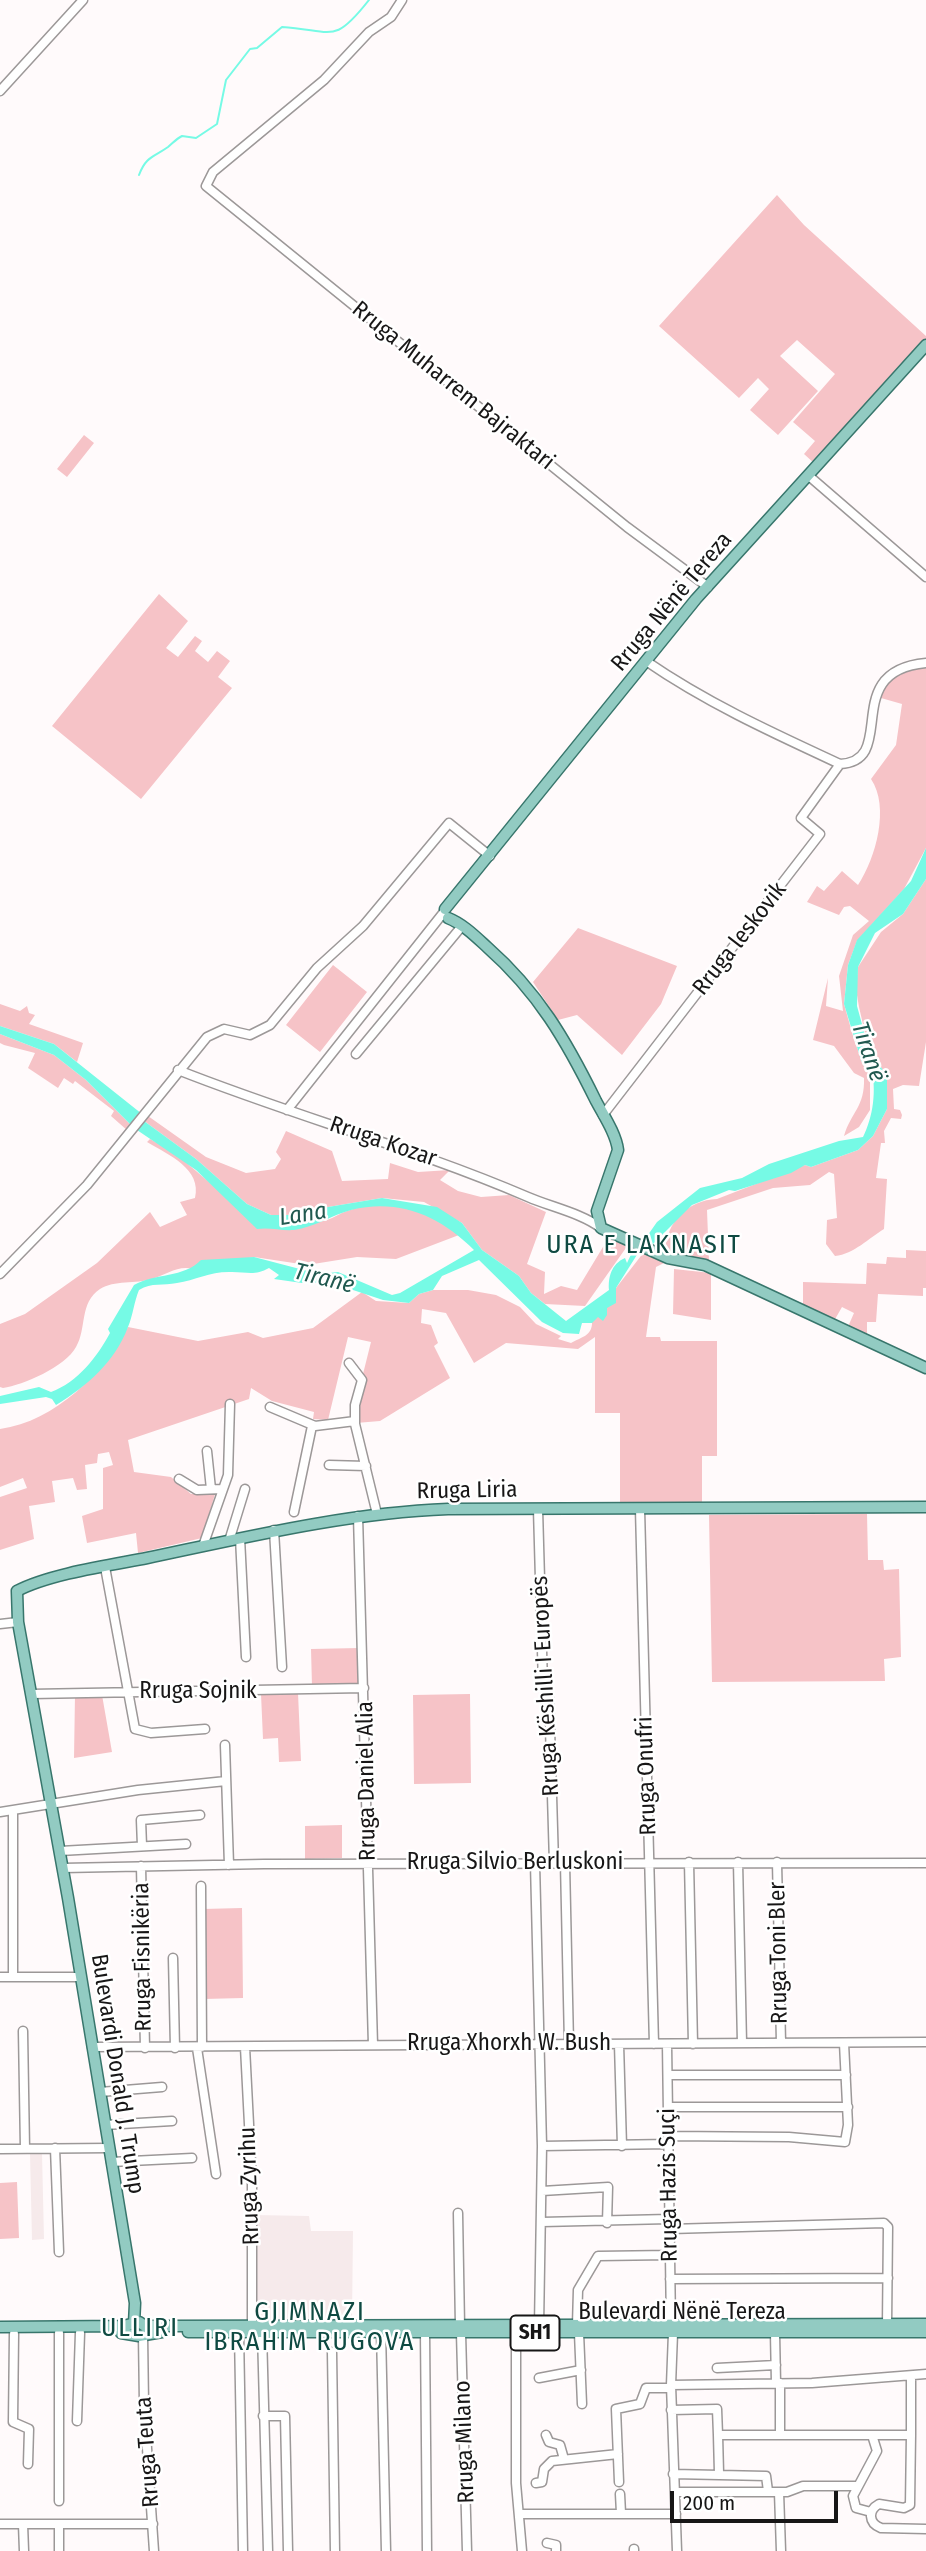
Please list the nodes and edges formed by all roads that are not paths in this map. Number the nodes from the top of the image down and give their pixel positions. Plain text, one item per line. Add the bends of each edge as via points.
1 (82, 0) edge
2 (402, 0) edge
3 (0, 91) edge
4 (926, 345) edge
5 (809, 475) junction
6 (926, 577) edge
7 (708, 586) junction
8 (646, 661) junction
9 (926, 663) edge
10 (840, 764) junction
11 (490, 856) junction
12 (447, 914) junction
13 (462, 926) junction
14 (356, 1054) dead end
15 (178, 1070) junction
16 (287, 1110) junction
17 (604, 1115) junction
18 (597, 1211) junction
19 (586, 1219) junction
20 (604, 1229) junction
21 (0, 1274) edge
22 (349, 1363) dead end
23 (926, 1368) edge
24 (230, 1404) dead end
25 (271, 1407) dead end
26 (355, 1420) junction
27 (312, 1426) junction
28 (207, 1451) dead end
29 (329, 1465) dead end
30 (366, 1466) junction
31 (179, 1479) dead end
32 (211, 1489) junction
33 (222, 1489) junction
34 (246, 1489) dead end
35 (926, 1507) edge
36 (538, 1509) junction
37 (640, 1509) junction
38 (294, 1511) dead end
39 (377, 1514) junction
40 (358, 1516) junction
41 (274, 1530) junction
42 (234, 1539) junction
43 (203, 1546) junction
44 (105, 1567) junction
45 (18, 1591) joint
46 (18, 1621) junction
47 (0, 1624) edge
48 (246, 1657) dead end
49 (282, 1667) dead end
50 (365, 1688) junction
51 (128, 1692) junction
52 (31, 1694) junction
53 (205, 1729) dead end
54 (225, 1745) dead end
55 (226, 1781) junction
56 (51, 1802) junction
57 (13, 1811) junction
58 (0, 1812) edge
59 (200, 1815) dead end
60 (186, 1844) dead end
61 (142, 1846) junction
62 (60, 1851) junction
63 (649, 1862) junction
64 (689, 1862) junction
65 (738, 1862) junction
66 (535, 1863) junction
67 (554, 1863) junction
68 (565, 1863) junction
69 (777, 1863) junction
70 (926, 1863) edge
71 (368, 1864) junction
72 (229, 1865) junction
73 (141, 1866) junction
74 (62, 1868) junction
75 (201, 1886) dead end
76 (173, 1958) dead end
77 (0, 1977) edge
78 (13, 1977) junction
79 (81, 1977) junction
80 (23, 2031) dead end
81 (926, 2042) edge
82 (693, 2043) junction
83 (743, 2043) junction
84 (780, 2043) junction
85 (844, 2043) junction
86 (539, 2044) junction
87 (569, 2044) junction
88 (619, 2044) junction
89 (654, 2044) junction
90 (667, 2044) junction
91 (373, 2045) junction
92 (245, 2047) junction
93 (92, 2048) junction
94 (145, 2048) junction
95 (175, 2048) junction
96 (199, 2048) junction
97 (668, 2075) junction
98 (846, 2075) junction
99 (162, 2087) dead end
100 (100, 2092) junction
101 (848, 2107) junction
102 (668, 2108) junction
103 (172, 2121) dead end
104 (105, 2125) junction
105 (668, 2140) junction
106 (542, 2146) junction
107 (622, 2146) junction
108 (55, 2148) junction
109 (109, 2148) junction
110 (0, 2149) edge
111 (25, 2149) junction
112 (192, 2158) dead end
113 (111, 2162) junction
114 (216, 2174) dead end
115 (542, 2191) junction
116 (458, 2213) dead end
117 (669, 2219) junction
118 (542, 2222) junction
119 (607, 2223) junction
120 (670, 2229) junction
121 (59, 2252) dead end
122 (670, 2255) junction
123 (888, 2278) junction
124 (670, 2279) junction
125 (926, 2324) edge
126 (887, 2325) junction
127 (252, 2326) junction
128 (539, 2326) junction
129 (0, 2327) edge
130 (139, 2329) junction
131 (461, 2329) junction
132 (578, 2329) junction
133 (672, 2330) junction
134 (381, 2332) junction
135 (425, 2332) junction
136 (926, 2332) edge
137 (59, 2333) junction
138 (80, 2333) junction
139 (239, 2333) junction
140 (262, 2333) junction
141 (516, 2333) junction
142 (775, 2333) junction
143 (0, 2334) edge
144 (14, 2334) junction
145 (331, 2352) dead end
146 (776, 2365) junction
147 (717, 2368) dead end
148 (581, 2370) junction
149 (926, 2374) edge
150 (911, 2376) junction
151 (539, 2378) dead end
152 (778, 2383) junction
153 (671, 2386) junction
154 (582, 2404) dead end
155 (671, 2410) junction
156 (264, 2416) junction
157 (78, 2421) dead end
158 (780, 2434) junction
159 (546, 2435) dead end
160 (718, 2435) junction
161 (872, 2435) junction
162 (911, 2435) junction
163 (618, 2454) junction
164 (564, 2459) junction
165 (28, 2464) dead end
166 (719, 2473) junction
167 (673, 2474) junction
168 (619, 2482) dead end
169 (536, 2483) dead end
170 (857, 2486) junction
171 (768, 2491) junction
172 (779, 2491) junction
173 (675, 2492) junction
174 (620, 2494) dead end
175 (59, 2501) dead end
176 (621, 2513) junction
177 (519, 2514) junction
178 (676, 2514) junction
179 (871, 2515) junction
180 (0, 2524) edge
181 (23, 2524) junction
182 (58, 2524) junction
183 (153, 2524) junction
184 (926, 2529) edge
185 (547, 2543) dead end
186 (23, 2551) edge
187 (59, 2551) edge
188 (155, 2551) edge
189 (243, 2551) edge
190 (268, 2551) edge
191 (288, 2551) edge
192 (335, 2551) edge
193 (386, 2551) edge
194 (428, 2551) edge
195 (467, 2551) edge
196 (522, 2551) edge
197 (556, 2551) edge
198 (677, 2551) edge
199 (781, 2551) edge

1 - 3 street
2 - 7 street, Rruga Muharrem Bajraktari via 391,17 369,32 324,80 207,179 210,192 627,527
4 - 5 main road, Rruga Nënë Tereza
5 - 6 street
5 - 7 main road, Rruga Nënë Tereza
7 - 8 main road, Rruga Nënë Tereza
8 - 10 street via 745,720
8 - 11 main road, Rruga Nënë Tereza
9 - 10 street via 899,667 885,677 878,687 869,741 852,761
10 - 17 street, Rruga leskovik via 801,818 820,834
11 - 12 main road, Rruga Nënë Tereza
11 - 15 street via 449,822 363,926 317,968 270,1025 250,1035 224,1029 212,1032
12 - 13 main road
12 - 16 street
13 - 14 street
13 - 17 main road via 535,995
15 - 16 street, Rruga Kozar
15 - 21 street via 78,1195
16 - 19 street, Rruga Kozar via 416,1153
17 - 18 main road via 618,1150
18 - 19 street
18 - 20 main road
19 - 20 street, Rruga Kozar
20 - 23 main road via 668,1258 705,1265
22 - 26 street via 362,1380
24 - 33 street via 228,1475
25 - 27 street
26 - 27 street
26 - 30 street
27 - 38 street
28 - 32 street
29 - 30 street
30 - 39 street
31 - 32 street via 197,1490
32 - 33 street
33 - 43 street
34 - 42 street
35 - 37 main road, Rruga Liria
36 - 37 main road, Rruga Liria
36 - 39 main road, Rruga Liria
36 - 67 street, Rruga Këshilli I Europës
37 - 63 street, Rruga Onufri
39 - 40 main road, Rruga Liria
40 - 41 main road, Rruga Liria
40 - 50 street, Rruga Daniel Alia
41 - 42 main road, Rruga Liria
41 - 49 street
42 - 43 main road, Rruga Liria
42 - 48 street
43 - 44 main road, Rruga Liria
44 - 45 main road, Rruga Liria
44 - 51 street
45 - 46 main road, Bulevardi Donald J. Trump via 10,1608
46 - 47 street
46 - 52 main road, Bulevardi Donald J. Trump
50 - 51 street, Rruga Sojnik
50 - 71 street, Rruga Daniel Alia
51 - 52 street, Rruga Sojnik
51 - 53 street via 136,1732
52 - 56 main road, Bulevardi Donald J. Trump
54 - 55 street
55 - 56 street
55 - 72 street
56 - 57 street
56 - 62 main road, Bulevardi Donald J. Trump
57 - 58 street
57 - 78 street
59 - 61 street via 141,1820
60 - 61 street
61 - 62 street
62 - 74 main road, Bulevardi Donald J. Trump
63 - 64 street, Rruga Silvio Berluskoni
63 - 68 street, Rruga Silvio Berluskoni
63 - 89 street, Rruga Onufri
64 - 65 street, Rruga Silvio Berluskoni
64 - 82 street
65 - 69 street, Rruga Silvio Berluskoni
65 - 83 street
66 - 67 street, Rruga Silvio Berluskoni
66 - 71 street, Rruga Silvio Berluskoni
66 - 86 street
67 - 68 street, Rruga Silvio Berluskoni
68 - 87 street
69 - 70 street, Rruga Silvio Berluskoni
69 - 84 street, Rruga Toni Bler
71 - 72 street, Rruga Silvio Berluskoni
71 - 91 street, Rruga Daniel Alia
72 - 73 street, Rruga Silvio Berluskoni
73 - 74 street, Rruga Silvio Berluskoni
73 - 94 street, Rruga Fisnikëria
74 - 79 main road, Bulevardi Donald J. Trump
75 - 96 street
76 - 95 street
77 - 78 street
78 - 79 street
79 - 93 main road, Bulevardi Donald J. Trump
80 - 111 street
81 - 85 street, Rruga Xhorxh W. Bush
82 - 83 street, Rruga Xhorxh W. Bush
82 - 90 street, Rruga Xhorxh W. Bush
83 - 84 street, Rruga Xhorxh W. Bush
84 - 85 street, Rruga Xhorxh W. Bush
85 - 98 street
86 - 87 street, Rruga Xhorxh W. Bush
86 - 91 street, Rruga Xhorxh W. Bush
86 - 106 street
87 - 88 street, Rruga Xhorxh W. Bush
88 - 89 street, Rruga Xhorxh W. Bush
88 - 107 street
89 - 90 street, Rruga Xhorxh W. Bush
90 - 97 street, Rruga Hazis Suçi
91 - 92 street, Rruga Xhorxh W. Bush
92 - 96 street, Rruga Xhorxh W. Bush
92 - 127 street, Rruga Zyrihu via 252,2182
93 - 94 street, Rruga Xhorxh W. Bush
93 - 100 main road, Bulevardi Donald J. Trump
94 - 95 street, Rruga Xhorxh W. Bush
95 - 96 street, Rruga Xhorxh W. Bush
96 - 114 street
97 - 98 street
97 - 102 street, Rruga Hazis Suçi
98 - 101 street
99 - 100 street
100 - 104 main road, Bulevardi Donald J. Trump
101 - 102 street
101 - 105 street via 845,2142 789,2137
102 - 105 street, Rruga Hazis Suçi
103 - 104 street
104 - 109 main road, Bulevardi Donald J. Trump
105 - 107 street
105 - 117 street, Rruga Hazis Suçi
106 - 107 street
106 - 115 street
108 - 109 street
108 - 111 street
108 - 121 street
109 - 113 main road, Bulevardi Donald J. Trump
110 - 111 street
112 - 113 street
113 - 130 main road, Bulevardi Donald J. Trump
115 - 118 street
115 - 119 street via 608,2187
116 - 131 street, Rruga Milano
117 - 119 street via 642,2217
117 - 120 street, Rruga Hazis Suçi
118 - 119 street
118 - 128 street
120 - 122 street, Rruga Hazis Suçi
120 - 123 street via 884,2223 888,2227
122 - 124 street, Rruga Hazis Suçi
122 - 132 street via 598,2256 578,2290
123 - 124 street
123 - 126 street
124 - 133 street, Rruga Hazis Suçi
125 - 126 main road, Bulevardi Nënë Tereza / SH1
126 - 133 main road, Bulevardi Nënë Tereza / SH1
127 - 130 main road, Bulevardi Nënë Tereza / SH1
127 - 131 main road, Bulevardi Nënë Tereza / SH1
128 - 131 main road, Bulevardi Nënë Tereza / SH1
128 - 132 main road, Bulevardi Nënë Tereza / SH1
129 - 130 main road, Bulevardi Nënë Tereza / SH1
130 - 138 main road, Bulevardi Nënë Tereza / SH1
130 - 139 main road, Bulevardi Nënë Tereza / SH1
130 - 183 street, Rruga Teuta
131 - 135 main road, Bulevardi Nënë Tereza / SH1
131 - 141 main road, Bulevardi Nënë Tereza / SH1
131 - 195 street, Rruga Milano
132 - 133 main road, Bulevardi Nënë Tereza / SH1
132 - 141 main road, Bulevardi Nënë Tereza / SH1
132 - 148 street
133 - 142 main road, Bulevardi Nënë Tereza / SH1
133 - 153 street, Rruga Hazis Suçi
134 - 135 main road, Bulevardi Nënë Tereza / SH1
134 - 140 main road, Bulevardi Nënë Tereza / SH1
134 - 193 street
135 - 194 street
136 - 142 main road, Bulevardi Nënë Tereza / SH1
137 - 138 main road, Bulevardi Nënë Tereza / SH1
137 - 144 main road, Bulevardi Nënë Tereza / SH1
137 - 175 street
138 - 157 street
139 - 140 main road, Bulevardi Nënë Tereza / SH1
139 - 189 street
140 - 156 street
141 - 177 street
142 - 146 street
143 - 144 main road, Bulevardi Nënë Tereza / SH1
144 - 165 street via 13,2421 29,2429
145 - 192 street
146 - 147 street
146 - 152 street
148 - 151 street
148 - 154 street
149 - 150 street
150 - 152 street
150 - 162 street
152 - 153 street
152 - 158 street
153 - 155 street, Rruga Hazis Suçi
153 - 163 street via 646,2388 640,2404 616,2409
155 - 160 street via 717,2409
155 - 167 street, Rruga Hazis Suçi
156 - 190 street
156 - 191 street via 285,2416
158 - 160 street
158 - 161 street
159 - 164 street via 549,2442 559,2445
160 - 166 street
161 - 162 street
161 - 170 street via 877,2451
162 - 179 street via 910,2505 882,2503
163 - 164 street
163 - 168 street
164 - 169 street via 548,2463 544,2479
166 - 167 street
166 - 171 street via 766,2476
167 - 173 street, Rruga Hazis Suçi
170 - 172 street
170 - 179 street via 854,2505
171 - 172 street
171 - 173 street
172 - 199 street
173 - 178 street, Rruga Hazis Suçi
174 - 176 street
176 - 177 street
176 - 178 street
177 - 196 street
178 - 198 street, Rruga Hazis Suçi
179 - 184 street via 881,2528
180 - 181 street
181 - 182 street
181 - 186 street
182 - 183 street
182 - 187 street
183 - 188 street, Rruga Teuta
185 - 197 street via 556,2544

